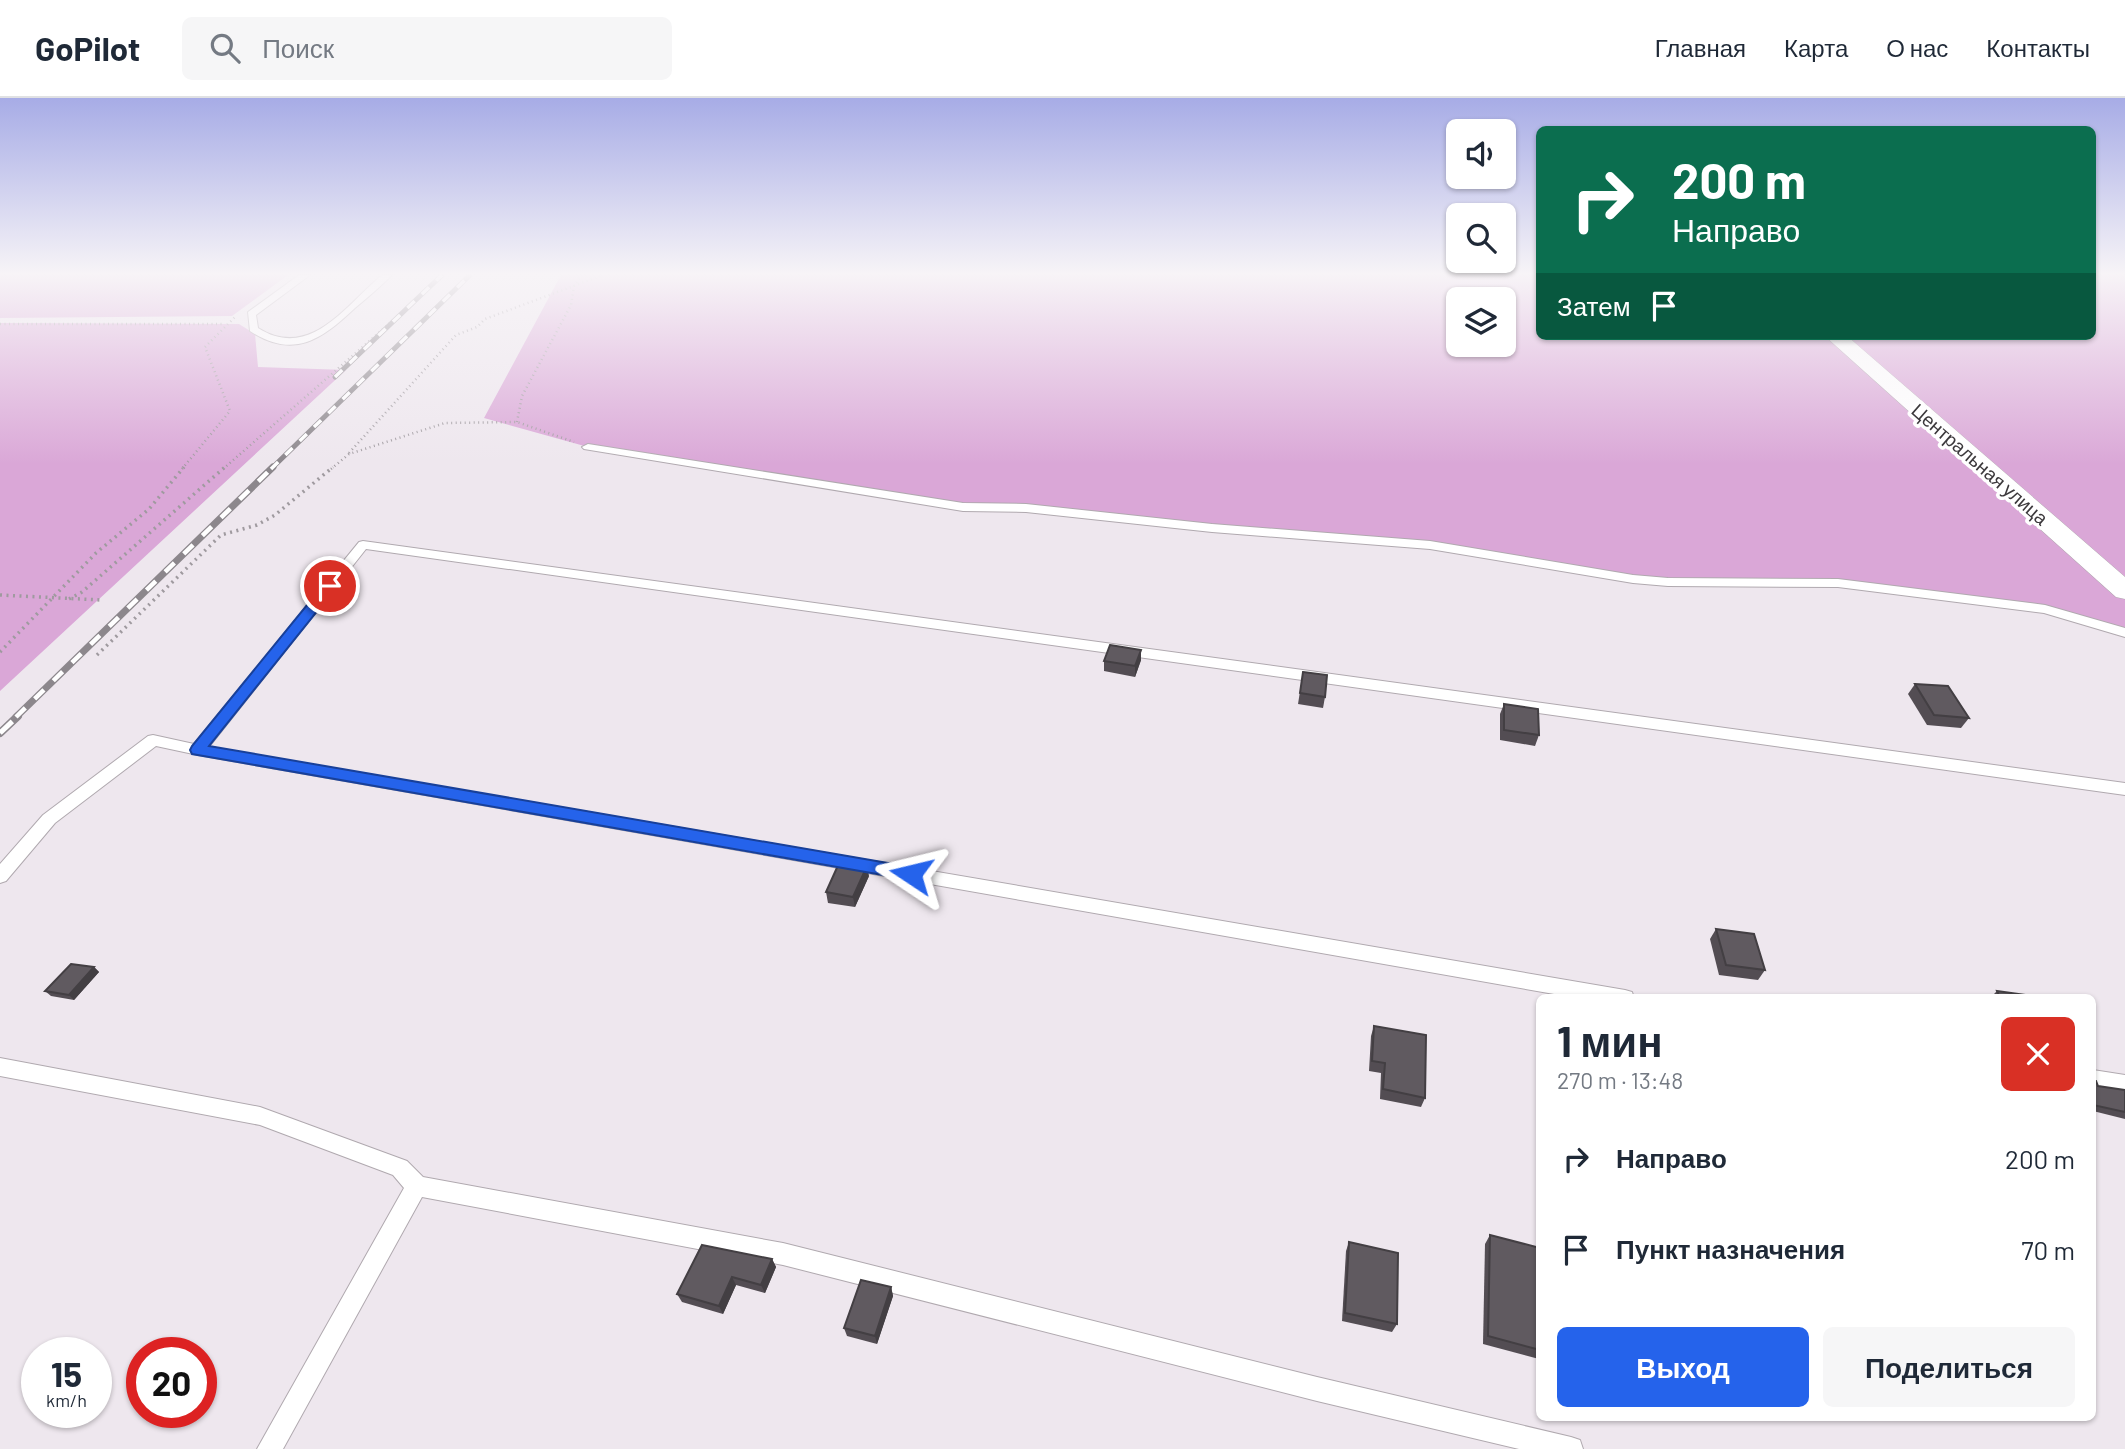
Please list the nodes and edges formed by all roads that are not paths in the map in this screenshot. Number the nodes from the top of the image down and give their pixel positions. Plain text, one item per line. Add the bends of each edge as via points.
1 (273, 338) edge
2 (312, 338) edge
3 (1840, 340) edge
4 (588, 447) road end
5 (2125, 591) edge
6 (2125, 633) edge
7 (198, 750) junction
8 (2125, 789) edge
9 (0, 876) edge
10 (1602, 994) edge
11 (0, 1068) edge
12 (2096, 1079) edge
13 (2125, 1084) edge
14 (416, 1186) junction
15 (269, 1449) edge
16 (1571, 1449) edge

1 - 2 lane
3 - 5 street, Центральная улица
4 - 6 lane via 964,507 1026,508 1430,545 1633,579 1838,583 2045,609
7 - 8 lane via 363,545
7 - 9 lane via 153,740 49,819
7 - 10 lane
11 - 14 lane via 260,1116 400,1168
12 - 13 lane
14 - 15 lane
14 - 16 lane via 783,1254

